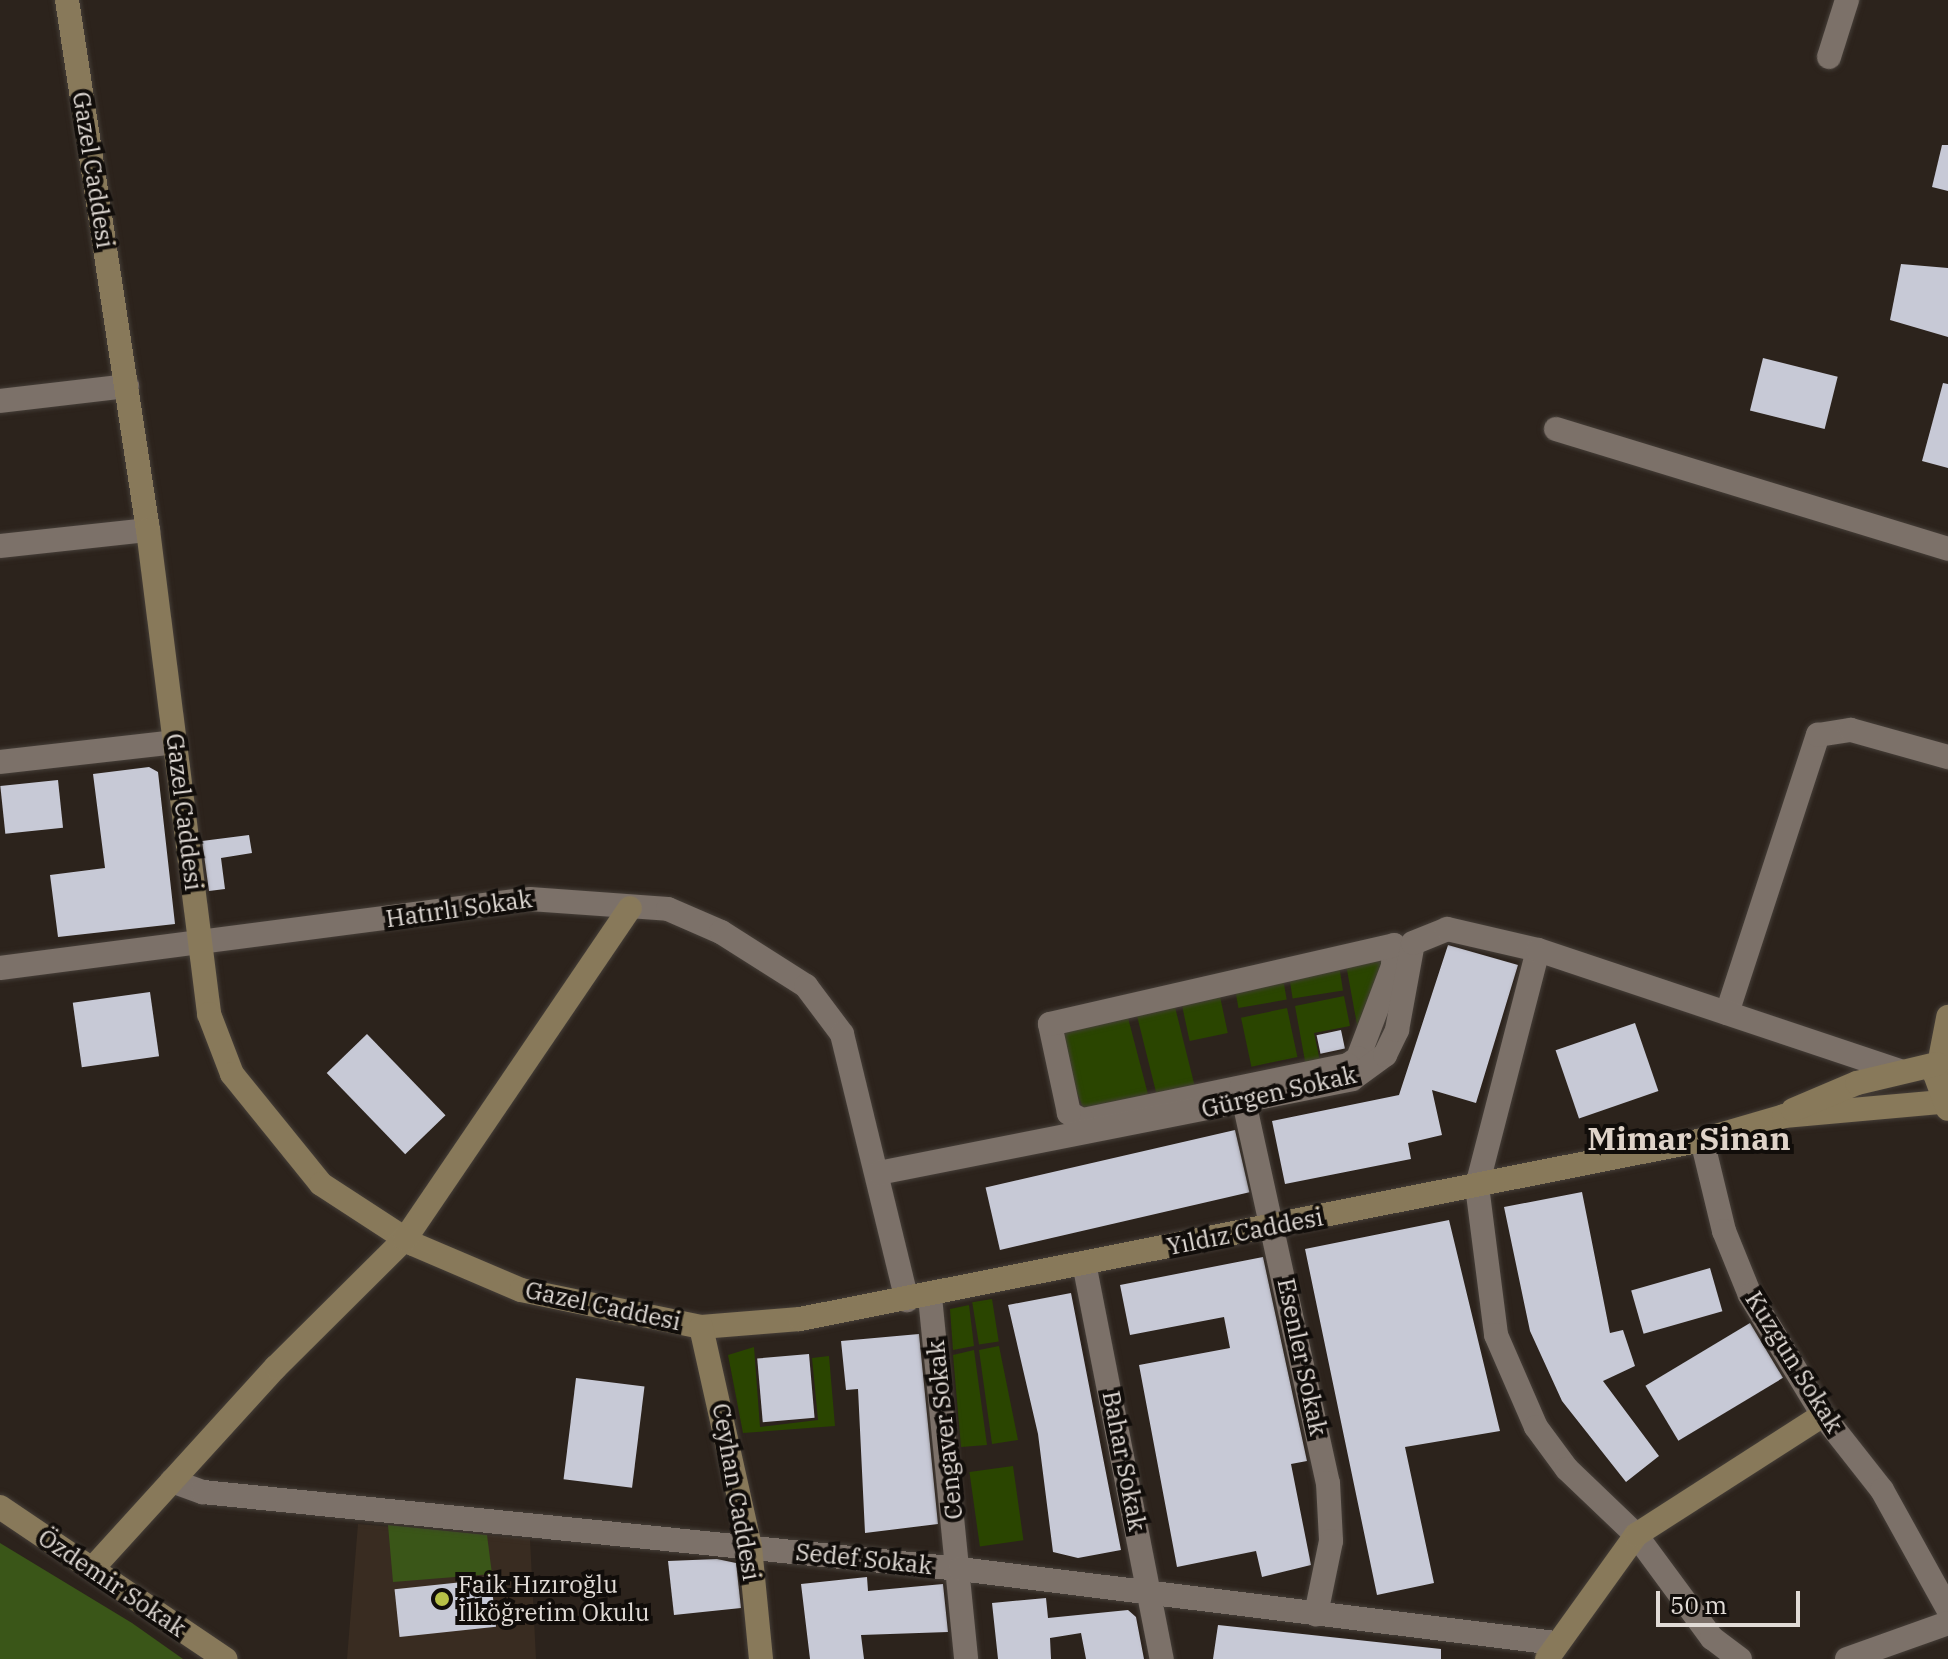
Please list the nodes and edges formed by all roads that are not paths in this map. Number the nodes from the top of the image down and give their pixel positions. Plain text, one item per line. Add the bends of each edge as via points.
1 (67, 0) edge
2 (1847, 0) edge
3 (1829, 57) dead end
4 (127, 386) junction
5 (0, 401) edge
6 (1556, 429) dead end
7 (148, 530) junction
8 (0, 546) edge
9 (1948, 549) edge
10 (175, 742) junction
11 (1948, 757) edge
12 (0, 762) edge
13 (630, 908) junction
14 (200, 945) junction
15 (1538, 950) junction
16 (0, 968) edge
17 (1727, 1013) junction
18 (1948, 1017) edge
19 (1942, 1055) edge
20 (1899, 1071) junction
21 (1243, 1095) junction
22 (1945, 1105) edge
23 (1784, 1116) junction
24 (1702, 1140) junction
25 (879, 1173) junction
26 (1477, 1186) junction
27 (1274, 1226) junction
28 (405, 1239) junction
29 (1084, 1263) junction
30 (919, 1299) junction
31 (701, 1327) junction
32 (1823, 1415) junction
33 (172, 1481) junction
34 (0, 1507) edge
35 (1636, 1535) junction
36 (750, 1547) junction
37 (92, 1569) junction
38 (960, 1569) junction
39 (1150, 1594) junction
40 (1948, 1609) edge
41 (1316, 1614) junction
42 (1948, 1623) edge
43 (1551, 1651) edge
44 (225, 1659) edge
45 (761, 1659) edge
46 (966, 1659) edge
47 (1162, 1659) edge
48 (1740, 1659) edge
49 (1847, 1659) edge

1 - 4 street, Gazel Caddesi
2 - 3 street
4 - 5 street
4 - 7 street, Gazel Caddesi
6 - 9 street
7 - 8 street
7 - 10 street, Gazel Caddesi
10 - 12 street
10 - 14 street, Gazel Caddesi
11 - 17 street via 1851,730 1818,735
13 - 14 street, Hatırlı Sokak via 530,899
13 - 25 street, Hatırlı Sokak via 668,909 721,932 806,986 842,1034
13 - 28 street
14 - 16 street, Hatırlı Sokak
14 - 28 street, Gazel Caddesi via 209,1014 232,1074 321,1184
15 - 17 street, Gürgen Sokak
15 - 21 street, Gürgen Sokak via 1463,930 1420,935 1397,1030 1368,1071
15 - 26 street
17 - 20 street, Gürgen Sokak
18 - 19 street
19 - 20 street, Yıldız Caddesi
19 - 22 street, Yıldız Caddesi
20 - 23 street, Yıldız Caddesi
21 - 21 street via 1078,1119 1069,1113 1048,1027 1394,945 1393,966 1354,1062
21 - 25 street, Gürgen Sokak
21 - 27 street, Esenler Sokak
22 - 23 street, Yıldız Caddesi
23 - 24 street, Yıldız Caddesi
24 - 26 street, Yıldız Caddesi
24 - 32 street, Kuzgun Sokak via 1740,1273
25 - 30 street, Hatırlı Sokak
26 - 27 street, Yıldız Caddesi
26 - 35 street via 1485,1290 1511,1379 1567,1469
27 - 29 street, Yıldız Caddesi
27 - 41 street, Esenler Sokak via 1331,1502
28 - 31 street, Gazel Caddesi via 521,1290
28 - 33 street
29 - 30 street, Yıldız Caddesi
29 - 39 street, Bahar Sokak
30 - 31 street, Yıldız Caddesi
30 - 38 street, Cengaver Sokak
31 - 36 street, Ceyhan Caddesi
32 - 35 street
32 - 40 street, Kuzgun Sokak via 1882,1490
33 - 36 street, Sedef Sokak via 203,1492
33 - 37 street
34 - 37 street, Özdemir Sokak
35 - 43 street
35 - 48 street via 1712,1638
36 - 38 street, Sedef Sokak
36 - 45 street, Ceyhan Caddesi
37 - 44 street, Özdemir Sokak
38 - 39 street, Sedef Sokak
38 - 46 street, Cengaver Sokak
39 - 41 street, Sedef Sokak
39 - 47 street, Bahar Sokak
41 - 43 street, Sedef Sokak
42 - 49 street

